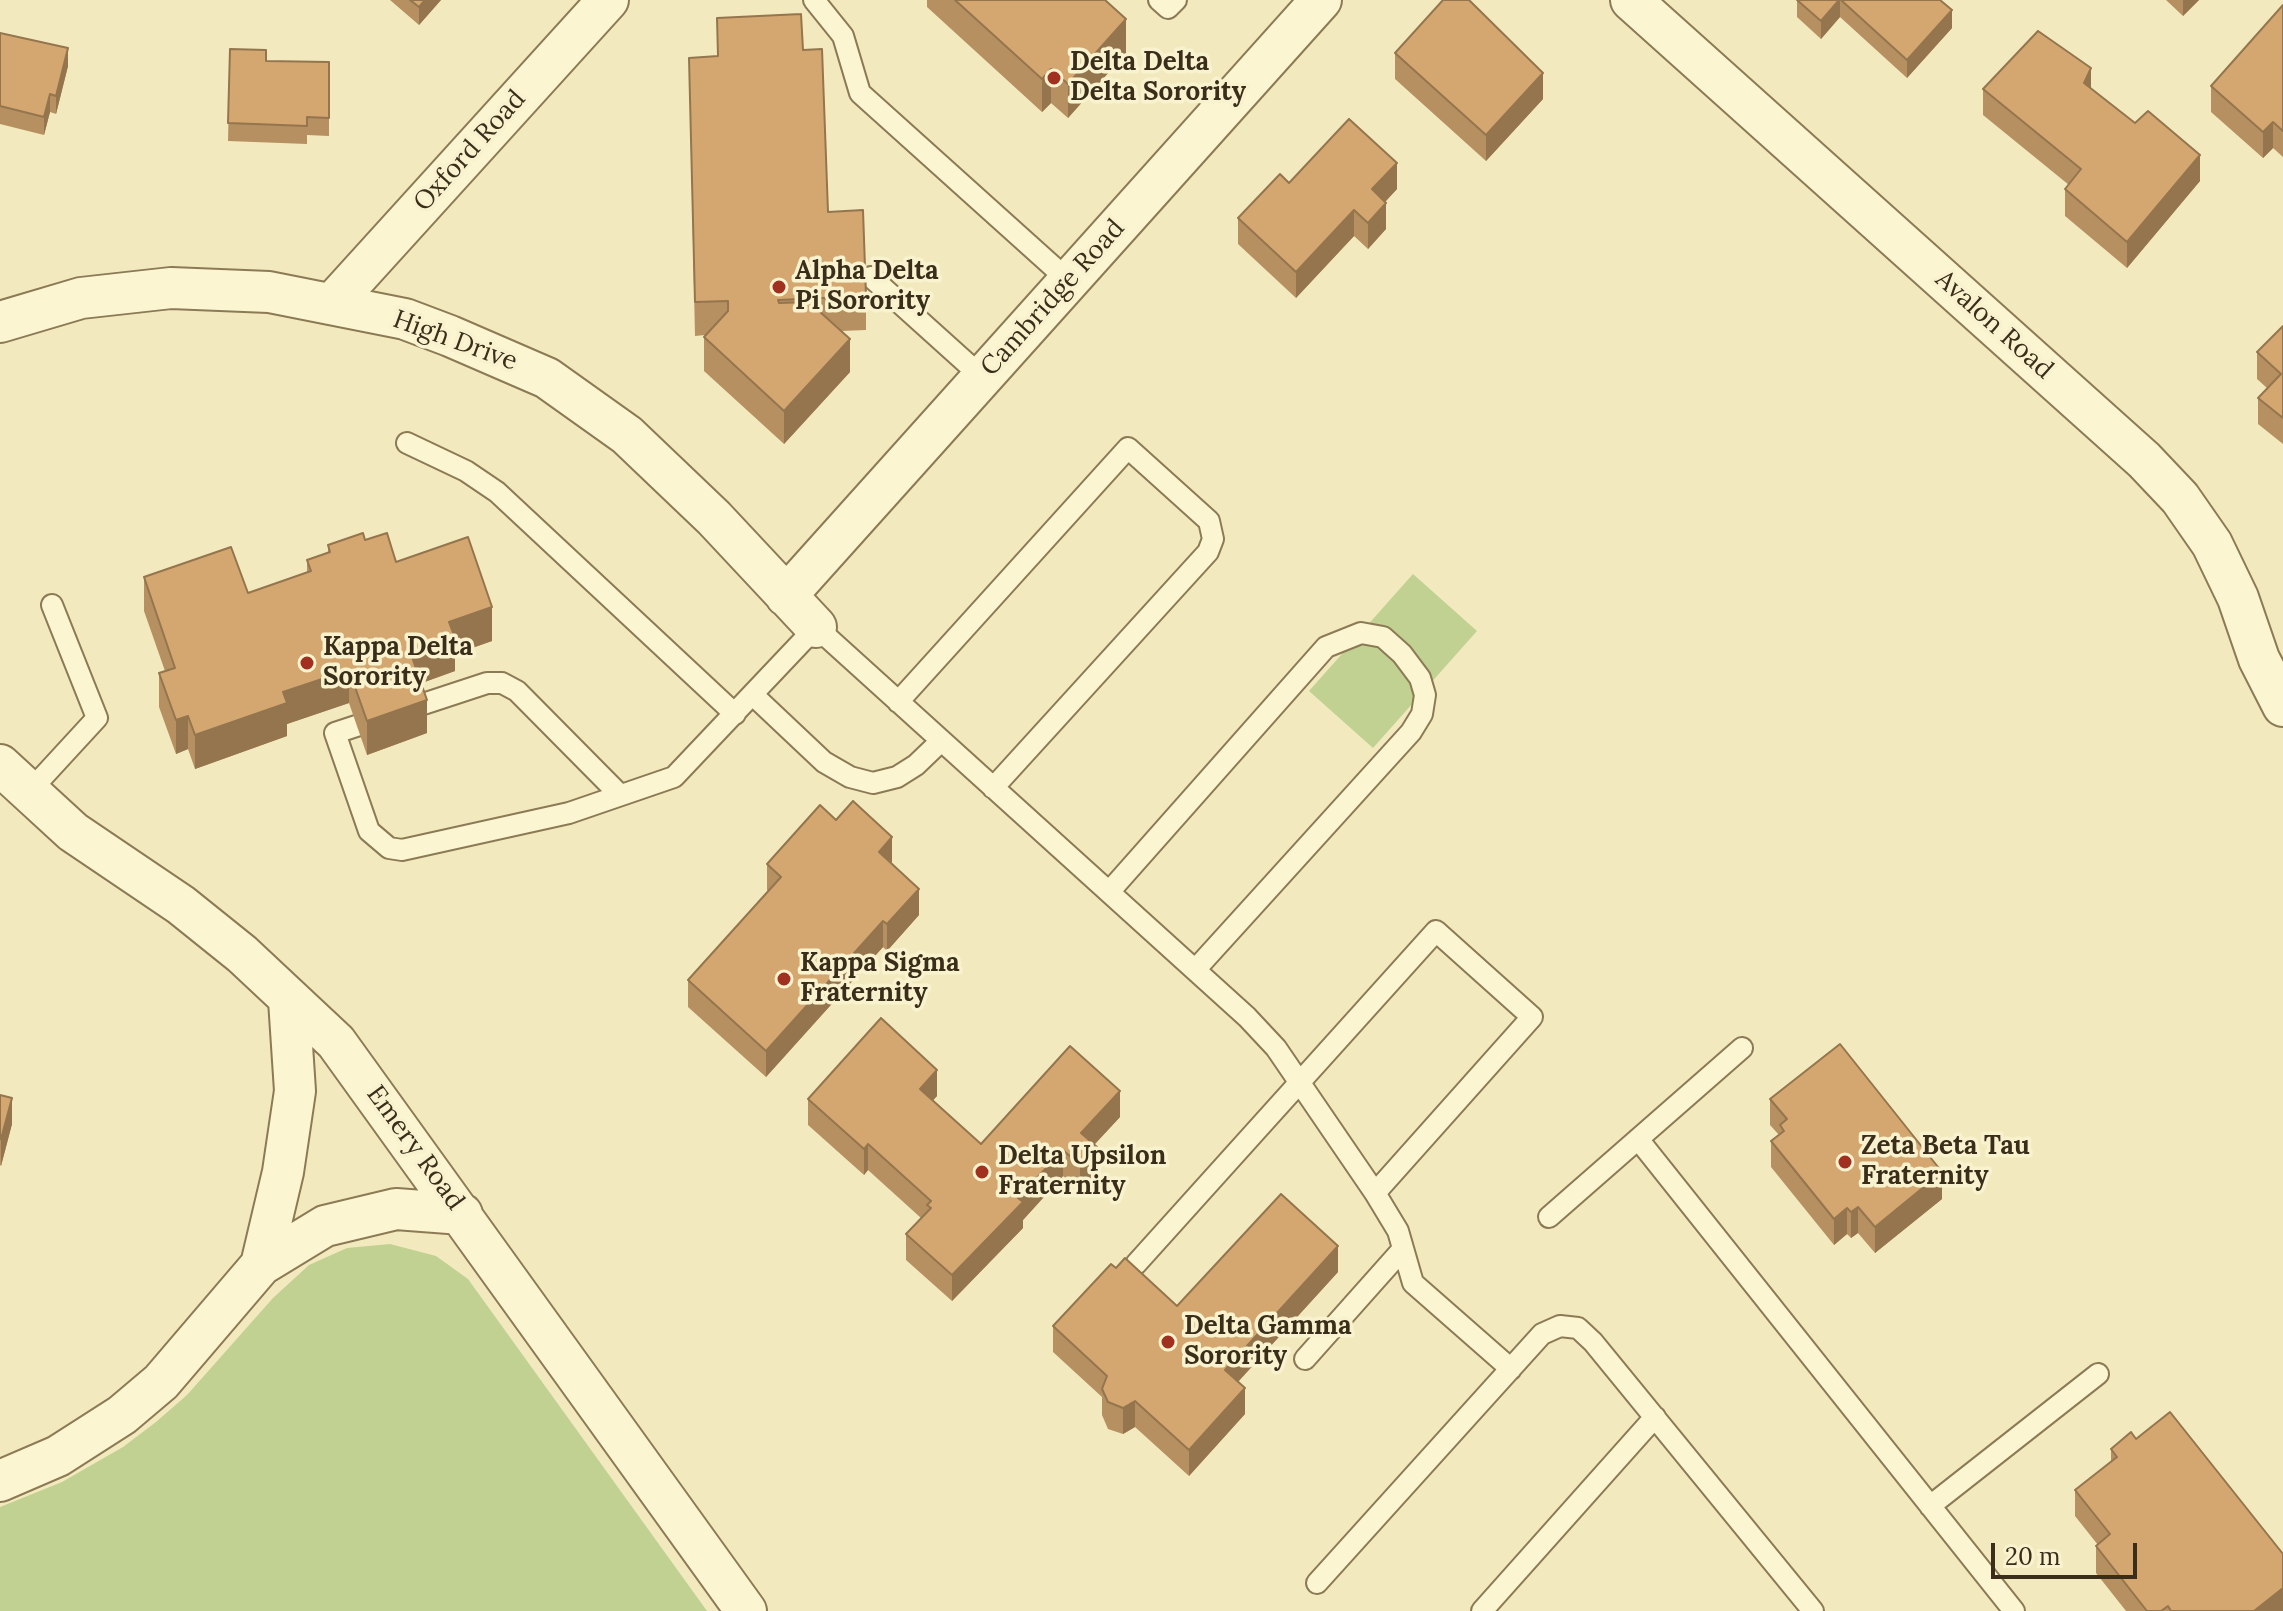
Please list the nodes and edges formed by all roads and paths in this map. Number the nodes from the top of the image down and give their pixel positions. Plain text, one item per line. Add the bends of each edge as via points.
1 (608, 0) edge
2 (814, 0) edge
3 (1159, 0) edge
4 (1176, 0) edge
5 (1321, 0) edge
6 (1631, 0) edge
7 (871, 277) dead end
8 (1069, 281) junction
9 (333, 303) junction
10 (0, 322) edge
11 (982, 377) junction
12 (407, 443) dead end
13 (786, 596) junction
14 (52, 605) dead end
15 (816, 627) junction
16 (753, 695) junction
17 (898, 702) junction
18 (2283, 706) edge
19 (735, 714) junction
20 (941, 741) junction
21 (0, 765) edge
22 (993, 788) junction
23 (28, 793) junction
24 (619, 794) junction
25 (1109, 892) junction
26 (1195, 970) junction
27 (289, 1000) junction
28 (1742, 1048) dead end
29 (1299, 1082) junction
30 (1638, 1139) junction
31 (1375, 1193) junction
32 (462, 1214) junction
33 (1549, 1217) dead end
34 (1402, 1250) junction
35 (1136, 1264) edge
36 (261, 1265) junction
37 (1305, 1359) dead end
38 (1511, 1369) junction
39 (2098, 1374) dead end
40 (1655, 1417) junction
41 (0, 1481) edge
42 (1930, 1506) junction
43 (1317, 1583) dead end
44 (746, 1611) edge
45 (1482, 1611) edge
46 (1813, 1611) edge
47 (2014, 1611) edge

1 - 9 street, Oxford Road
2 - 8 lane via 843,36 860,93
3 - 4 lane via 1168,8
5 - 8 street, Cambridge Road
6 - 18 street, Avalon Road via 2180,498 2212,544
7 - 11 lane
8 - 11 street, Cambridge Road
9 - 10 street, High Drive via 269,292 171,288 81,298
9 - 13 street, High Drive via 405,319 547,378 670,472
11 - 13 street, Cambridge Road
12 - 19 lane via 497,492
13 - 15 street, High Drive
14 - 23 lane via 97,718
15 - 16 lane
15 - 17 lane
16 - 19 lane
16 - 20 lane via 824,762 873,783 897,777
17 - 20 lane
17 - 22 lane via 1128,448 1209,521 1213,539 1208,552
19 - 24 lane via 674,777
20 - 22 lane
21 - 23 street, Emery Road
22 - 25 lane
23 - 27 street, Emery Road via 73,832 181,905
24 - 24 lane via 517,691 502,683 487,683 335,733 369,831 389,848 402,850 569,813
25 - 26 lane
25 - 26 lane via 1326,647 1361,633 1383,637 1402,654 1425,695 1411,732
26 - 29 lane via 1247,1017
27 - 32 street, Emery Road via 336,1042
27 - 36 street via 295,1091
28 - 30 lane
29 - 31 lane
29 - 31 lane via 1436,931 1532,1017
29 - 35 lane
30 - 33 lane
30 - 42 lane
31 - 34 lane via 1398,1231
32 - 36 street via 396,1209 368,1213 325,1226
32 - 44 street, Emery Road
34 - 37 lane
34 - 38 lane via 1413,1283
36 - 41 street via 178,1364 132,1407 58,1456
38 - 40 lane via 1542,1334 1560,1326 1578,1328
38 - 43 lane
39 - 42 lane
40 - 45 lane
40 - 46 lane
42 - 47 lane

